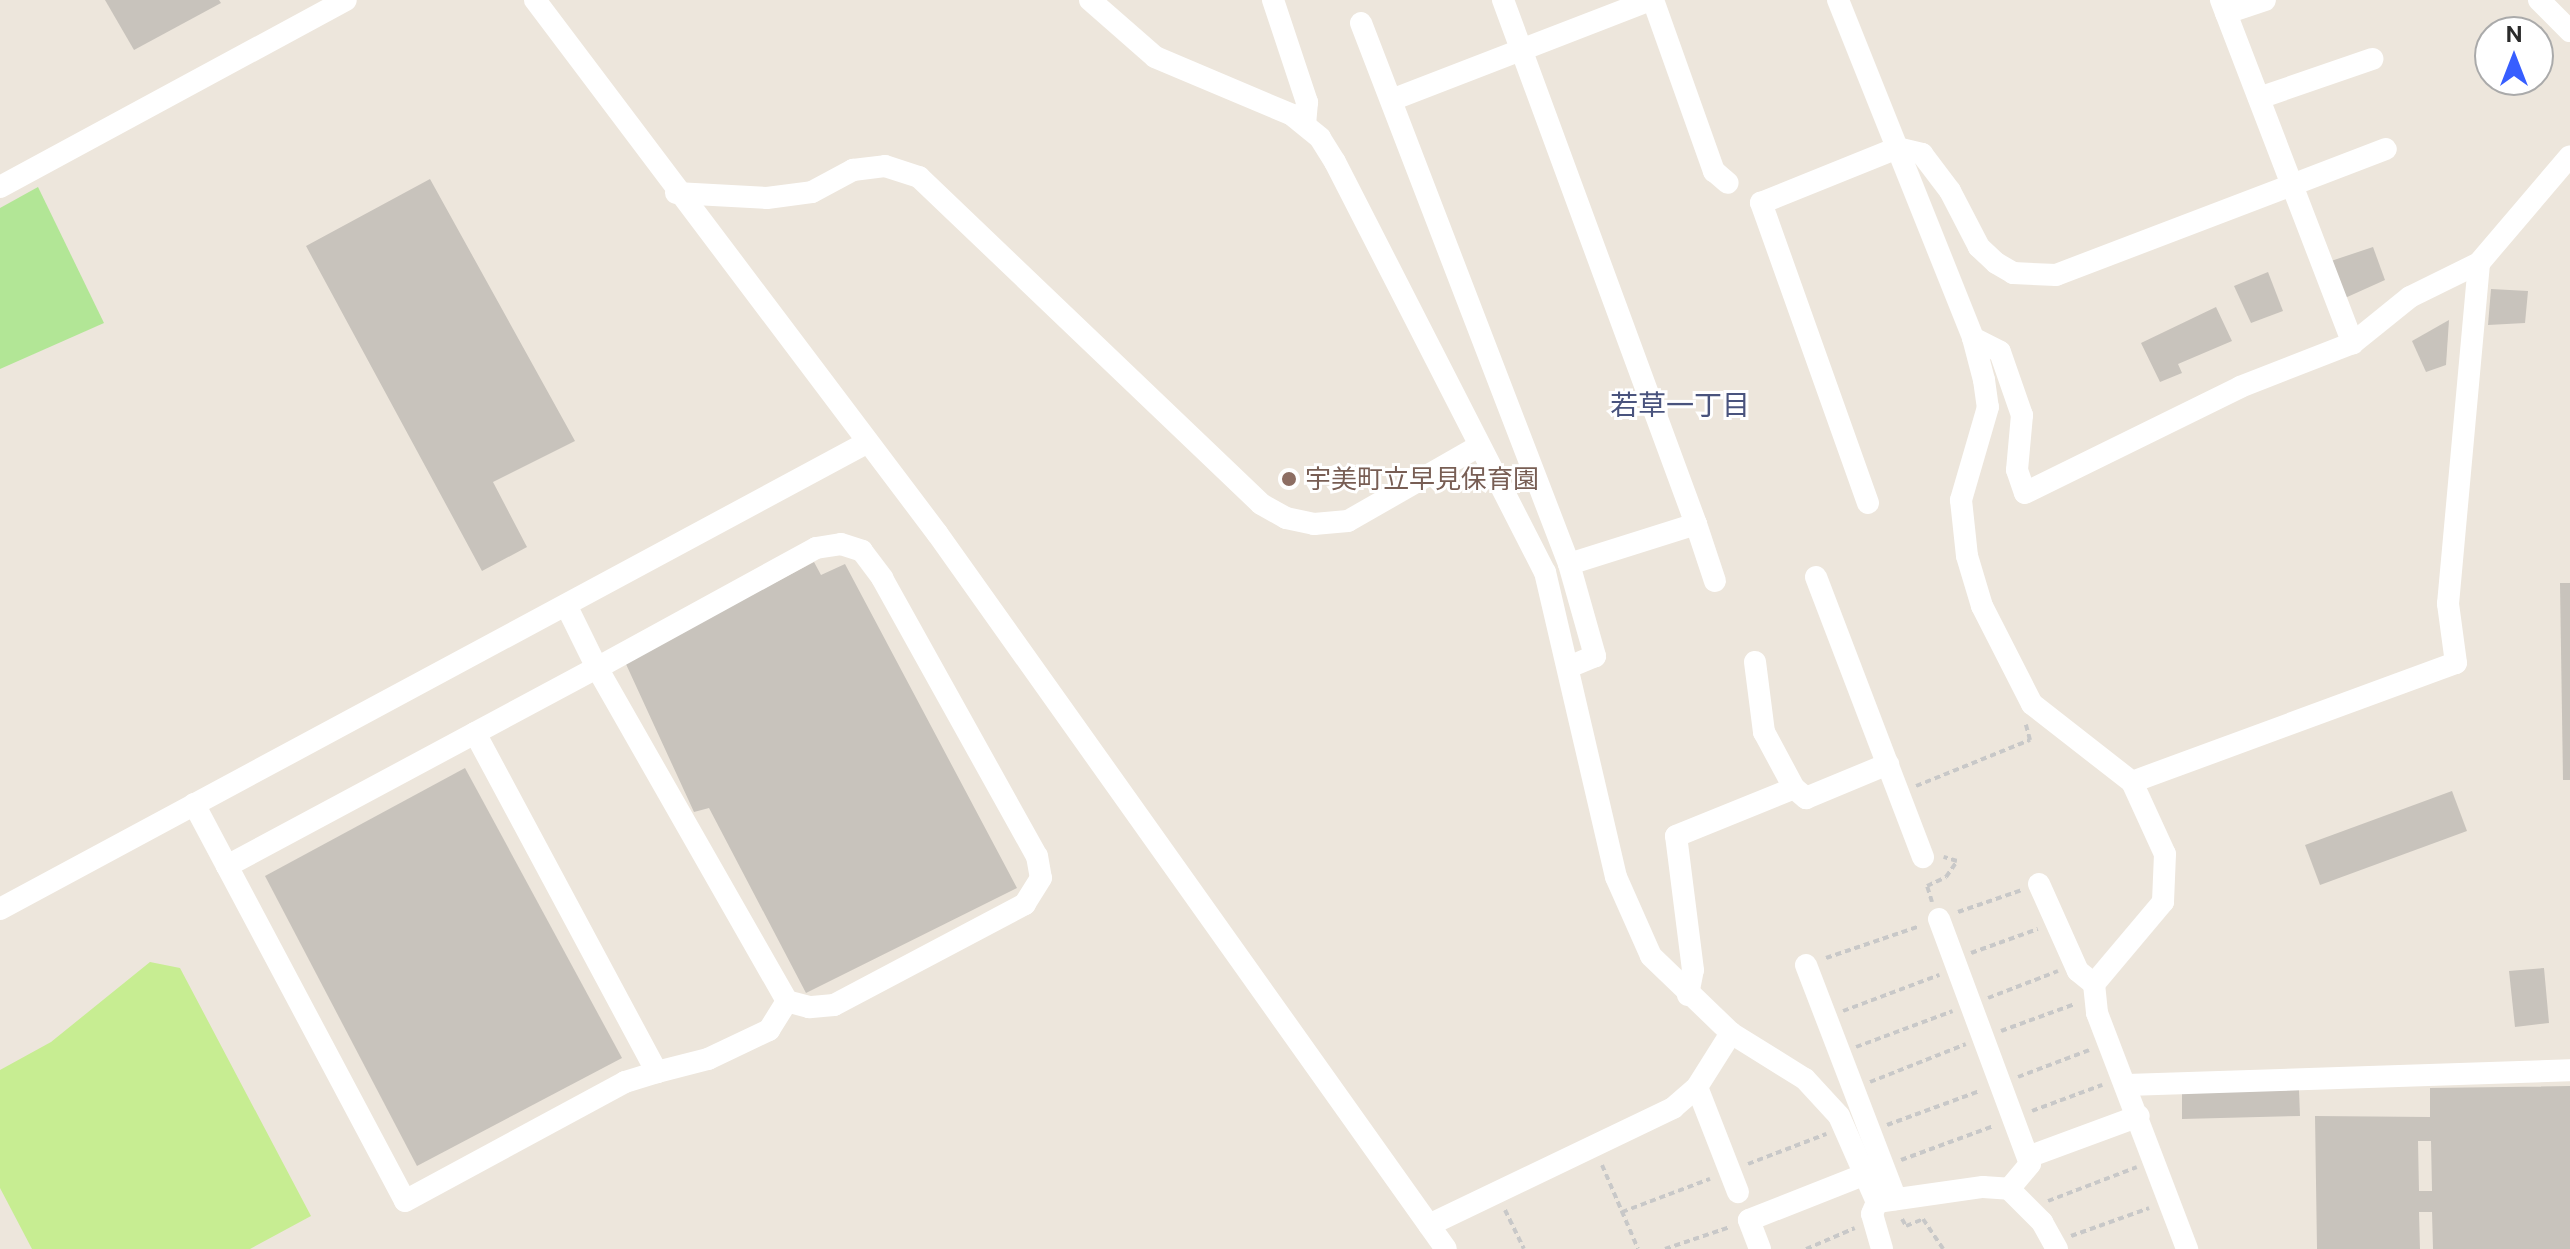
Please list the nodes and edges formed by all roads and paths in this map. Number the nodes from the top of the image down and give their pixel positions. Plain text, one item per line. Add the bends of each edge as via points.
1 (346, 0) edge
2 (535, 0) edge
3 (1090, 0) edge
4 (1273, 0) edge
5 (1503, 0) edge
6 (1651, 0) edge
7 (1838, 0) edge
8 (2265, 0) edge
9 (2539, 0) edge
10 (2224, 6) edge
11 (1361, 23) dead end
12 (2570, 31) edge
13 (1522, 51) junction
14 (2372, 59) dead end
15 (2259, 98) junction
16 (1394, 99) junction
17 (1305, 123) junction
18 (1897, 148) junction
19 (2386, 149) dead end
20 (2570, 156) edge
21 (1728, 183) dead end
22 (2292, 185) junction
23 (0, 187) edge
24 (676, 193) junction
25 (2479, 263) junction
26 (1973, 338) junction
27 (2353, 343) junction
28 (866, 443) junction
29 (1479, 446) junction
30 (1868, 503) dead end
31 (1696, 524) junction
32 (1569, 564) junction
33 (1816, 577) dead end
34 (1715, 581) dead end
35 (566, 605) junction
36 (1755, 662) dead end
37 (1571, 666) junction
38 (597, 668) junction
39 (2029, 699) junction
40 (475, 733) junction
41 (1888, 764) junction
42 (2132, 782) junction
43 (1794, 788) junction
44 (1899, 793) junction
45 (194, 804) junction
46 (1923, 857) joint
47 (227, 866) junction
48 (2039, 884) joint
49 (0, 909) edge
50 (1939, 919) junction
51 (2055, 922) junction
52 (1956, 964) junction
53 (2075, 964) junction
54 (1806, 965) joint
55 (2095, 990) junction
56 (1688, 995) junction
57 (787, 1001) junction
58 (1971, 1004) junction
59 (1825, 1018) junction
60 (1731, 1033) junction
61 (1983, 1038) junction
62 (2109, 1042) junction
63 (1839, 1053) junction
64 (2570, 1070) edge
65 (657, 1072) junction
66 (2125, 1081) junction
67 (2000, 1083) junction
68 (1697, 1087) junction
69 (1853, 1089) junction
70 (2139, 1116) junction
71 (2013, 1118) junction
72 (1845, 1127) junction
73 (1870, 1132) junction
74 (1595, 1148) junction
75 (2028, 1157) junction
76 (2155, 1160) junction
77 (1875, 1170) junction
78 (1734, 1181) junction
79 (2009, 1189) junction
80 (1497, 1193) junction
81 (2169, 1201) junction
82 (2046, 1202) dead end
83 (1884, 1203) junction
84 (1622, 1212) junction
85 (1749, 1220) junction
86 (1429, 1225) junction
87 (2055, 1246) edge
88 (1446, 1249) edge
89 (1524, 1249) edge
90 (1638, 1249) edge
91 (1665, 1249) edge
92 (1760, 1249) edge
93 (1806, 1249) edge
94 (1882, 1249) edge
95 (1943, 1249) edge
96 (2187, 1249) edge

1 - 23 street
2 - 24 street
3 - 17 street via 1155,57
4 - 17 street via 1307,102
5 - 13 street
6 - 13 street
6 - 21 street via 1714,171
7 - 18 street
8 - 10 street
9 - 12 street
10 - 15 street
11 - 16 street
13 - 16 street
13 - 31 street
14 - 15 street
15 - 22 street
16 - 32 street
17 - 29 street via 1335,162
18 - 22 street via 1922,154 1950,191 1979,247 2013,273 2030,276 2056,275
18 - 26 street
18 - 30 street via 1761,203
19 - 22 street
20 - 25 street
22 - 27 street
24 - 28 street
24 - 29 street via 767,198 812,192 853,170 885,166 919,177 1261,504 1286,518 1314,524 1348,521
25 - 27 street via 2410,297
25 - 42 street via 2448,604 2456,663
26 - 27 street via 2000,352 2022,415 2017,470 2025,493 2240,387
26 - 39 street via 1988,407 1961,500 1967,556 1982,606
28 - 35 street
28 - 86 street via 937,533
29 - 37 street via 1545,572
31 - 32 street
31 - 34 street
32 - 37 street via 1595,656
33 - 41 street
35 - 38 street
35 - 45 street
36 - 43 street via 1764,732
37 - 56 street via 1616,877 1651,956
38 - 40 street
38 - 57 street
38 - 57 street via 816,548 841,544 862,551 882,578 1037,856 1041,878 1025,904 834,1005
39 - 42 street
39 - 44 path via 2021,708 2030,740
40 - 47 street
40 - 65 street
41 - 43 street via 1806,798
41 - 44 street
42 - 55 street via 2165,854 2163,902
43 - 56 street via 1676,836 1693,970
44 - 46 street
45 - 47 street
45 - 49 street
46 - 50 path via 1927,862 1947,856 1957,861 1946,877 1927,886
47 - 65 street via 405,1201 625,1082
48 - 50 path
48 - 51 street
50 - 52 street
50 - 54 path
51 - 52 path
51 - 53 street
52 - 58 street
52 - 59 path
53 - 55 street
53 - 58 path
54 - 59 street
55 - 61 path
55 - 62 street
56 - 60 street
57 - 65 street via 769,1030 708,1059
58 - 61 street
58 - 63 path
59 - 63 street
60 - 68 street
60 - 72 street via 1805,1079
61 - 67 street
61 - 69 path
62 - 66 street
62 - 67 path
63 - 69 street
64 - 66 street
66 - 70 street
66 - 71 path
67 - 71 street
67 - 73 path
68 - 74 street via 1646,1124
68 - 78 street
69 - 73 street
70 - 75 street
70 - 76 street
71 - 75 street
71 - 77 path
72 - 77 street
72 - 78 path
73 - 77 street
74 - 80 street
74 - 84 path
75 - 79 street via 2030,1164
76 - 81 street
76 - 82 path
77 - 83 street
77 - 85 street
78 - 84 path
79 - 83 street via 1983,1187
79 - 87 street via 2042,1222
80 - 86 street
80 - 89 path
81 - 87 path
81 - 96 street
83 - 93 path via 1856,1227
83 - 94 street
83 - 95 path via 1906,1226 1923,1219
84 - 90 path
85 - 91 path
85 - 92 street
86 - 88 street

